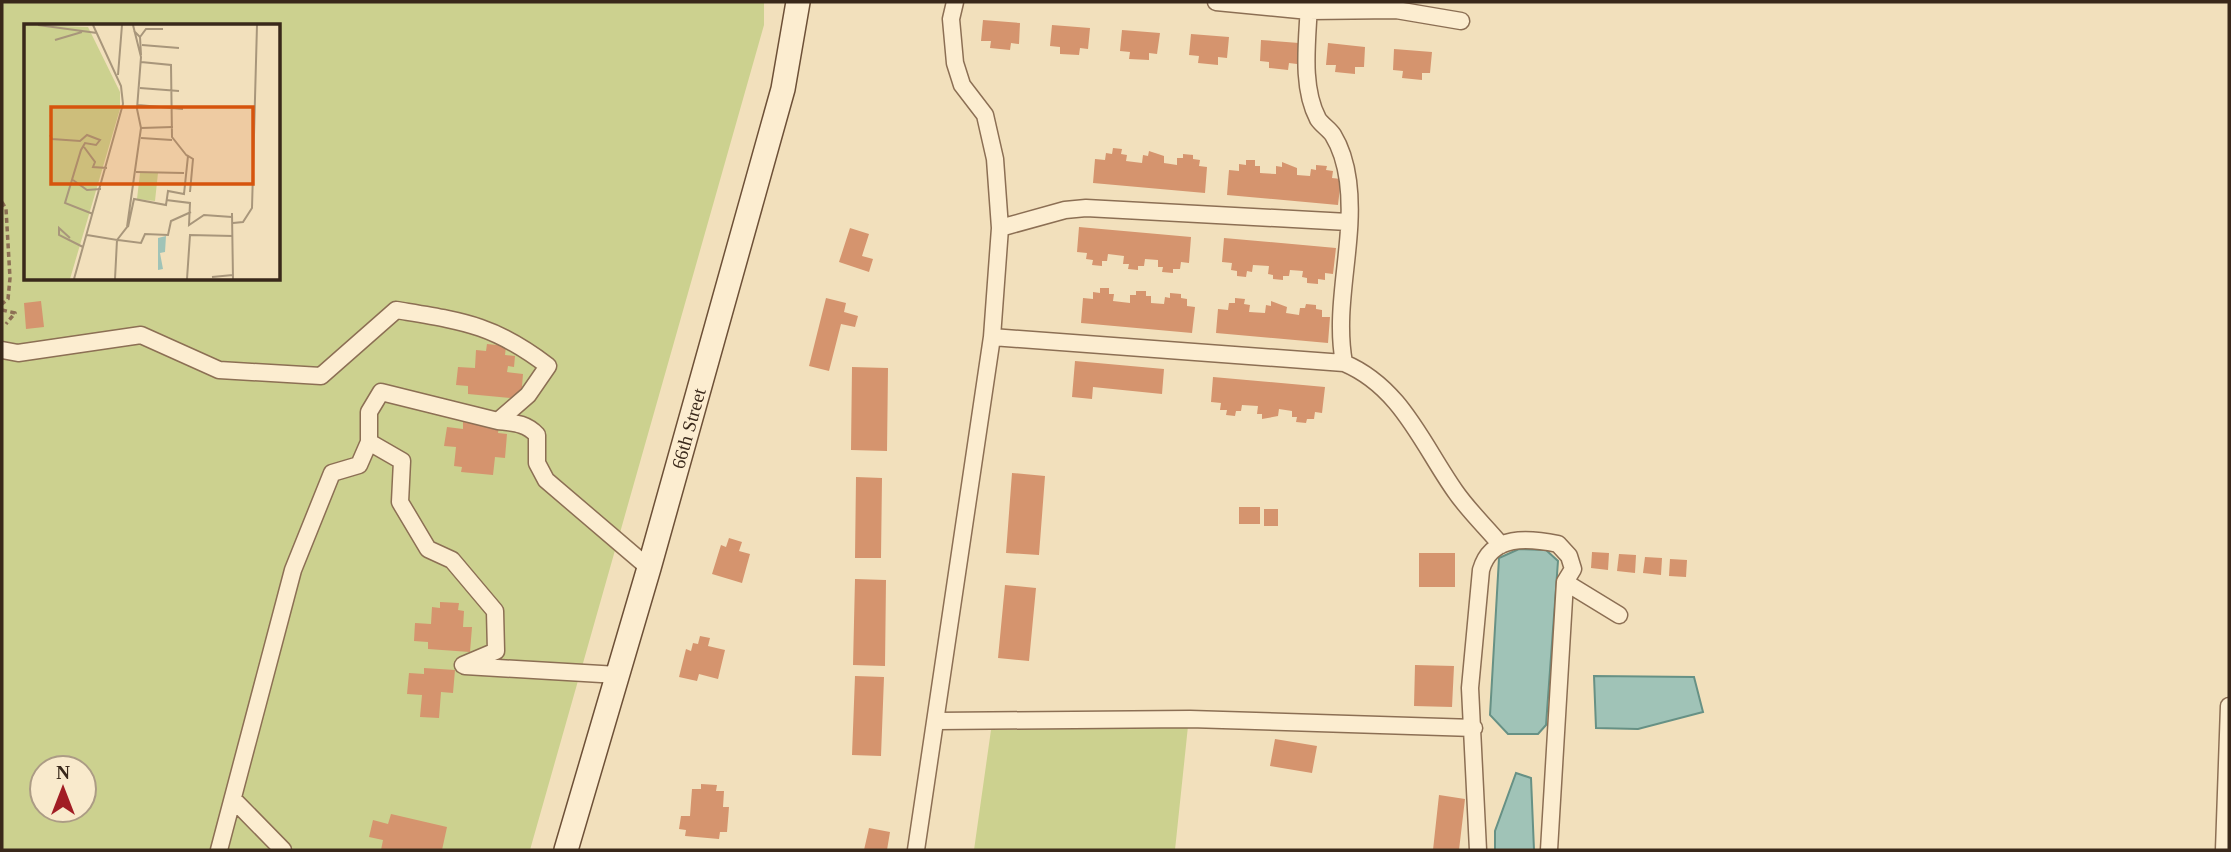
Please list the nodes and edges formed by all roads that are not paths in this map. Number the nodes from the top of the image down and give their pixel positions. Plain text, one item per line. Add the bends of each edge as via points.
1 (798, 2) edge
2 (955, 2) edge
3 (1216, 2) edge
4 (1309, 6) edge
5 (1461, 21) dead end
6 (1348, 222) junction
7 (1000, 228) junction
8 (992, 337) junction
9 (2, 350) edge
10 (1344, 363) junction
11 (498, 421) junction
12 (369, 443) junction
13 (1501, 545) junction
14 (649, 568) junction
15 (1565, 582) junction
16 (1619, 615) dead end
17 (618, 675) junction
18 (2229, 706) edge
19 (937, 721) junction
20 (1474, 728) junction
21 (233, 799) junction
22 (219, 850) edge
23 (283, 850) edge
24 (566, 850) edge
25 (916, 850) edge
26 (1478, 850) edge
27 (1549, 850) edge
28 (2224, 850) edge

1 - 14 street, 66th Street via 783,89
2 - 7 street via 953,55 962,85 985,115 995,159
3 - 4 street
4 - 5 street via 1429,13
4 - 6 street via 1307,71 1318,119 1343,157
6 - 7 street via 1086,208
6 - 10 street via 1339,332
7 - 8 street
8 - 10 street
8 - 19 street
9 - 11 street via 18,353 141,335 219,370 321,376 396,310 470,322 519,343 548,366 528,395
10 - 13 street via 1376,383 1413,421 1455,492
11 - 12 street via 381,392 369,412
11 - 14 street via 528,425 537,435 539,471 546,480
12 - 17 street via 402,461 400,502 428,549 452,560 495,611 496,651 463,665
12 - 21 street via 359,465 332,473 293,570
13 - 15 street via 1520,539 1558,544 1573,569
13 - 20 street via 1484,558 1481,570 1470,688
14 - 17 street, 66th Street
15 - 16 street
15 - 27 street
17 - 24 street, 66th Street
18 - 28 street
19 - 20 street via 1190,719
19 - 25 street
20 - 26 street
21 - 22 street
21 - 23 street

